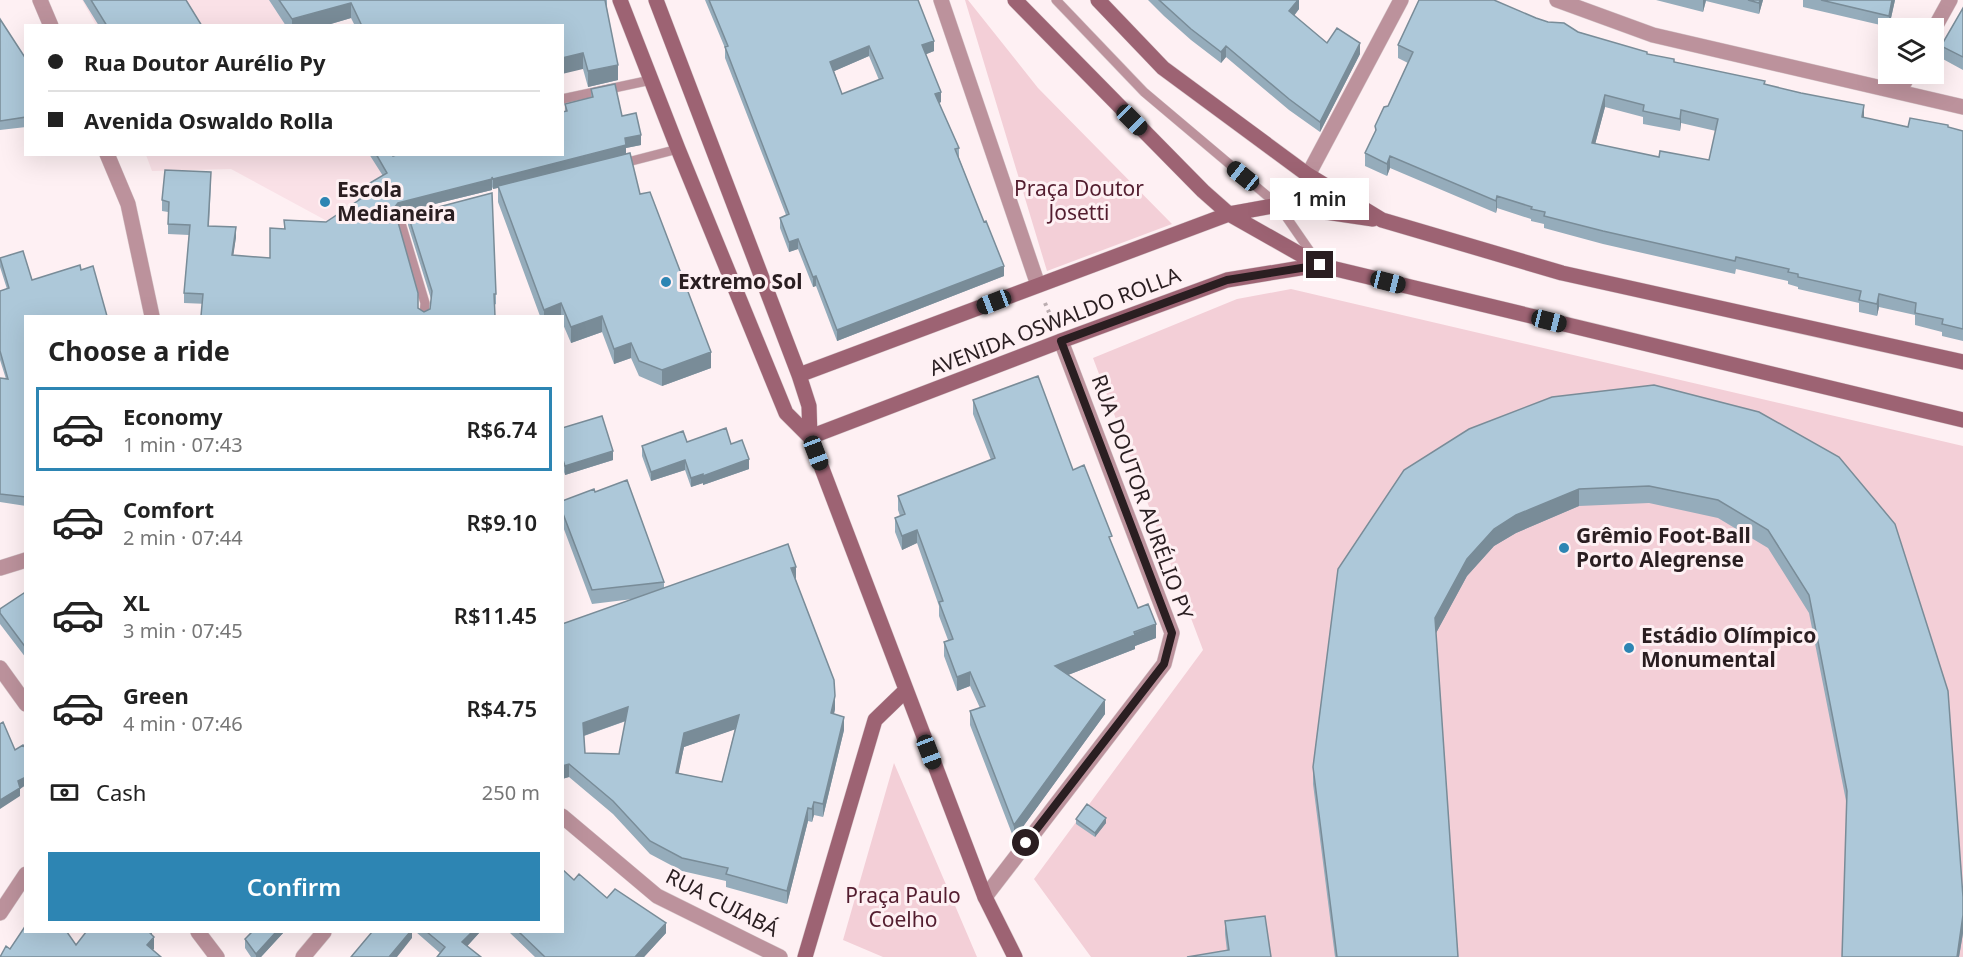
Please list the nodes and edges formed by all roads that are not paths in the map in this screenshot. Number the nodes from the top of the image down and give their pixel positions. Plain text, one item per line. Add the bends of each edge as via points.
1 (40, 0) edge
2 (620, 0) edge
3 (656, 0) edge
4 (941, 0) edge
5 (1015, 0) edge
6 (1056, 0) edge
7 (1098, 0) edge
8 (1401, 0) edge
9 (1557, 0) edge
10 (1950, 0) edge
11 (1940, 18) edge
12 (50, 24) edge
13 (651, 80) junction
14 (1903, 84) edge
15 (1899, 92) junction
16 (564, 99) edge
17 (1963, 107) edge
18 (678, 149) junction
19 (108, 156) edge
20 (609, 167) edge
21 (1308, 175) junction
22 (1278, 205) junction
23 (435, 211) edge
24 (1229, 214) junction
25 (1382, 220) junction
26 (1320, 265) junction
27 (1038, 285) junction
28 (152, 315) edge
29 (424, 315) edge
30 (1061, 341) junction
31 (1963, 362) edge
32 (799, 375) junction
33 (1963, 420) edge
34 (810, 437) junction
35 (24, 561) edge
36 (0, 568) edge
37 (0, 668) edge
38 (906, 690) junction
39 (24, 701) edge
40 (564, 818) edge
41 (24, 877) edge
42 (985, 897) junction
43 (0, 913) edge
44 (199, 933) edge
45 (323, 933) edge
46 (217, 957) edge
47 (303, 957) edge
48 (780, 957) edge
49 (806, 957) edge
50 (1015, 957) edge

1 - 12 street
2 - 13 street
3 - 32 street
4 - 27 street
5 - 24 street
6 - 22 lane via 1144,92
7 - 21 street via 1163,68
8 - 21 street
9 - 15 street via 1653,35
10 - 11 street
13 - 16 lane
13 - 18 street
14 - 15 street
15 - 17 street
18 - 20 lane
18 - 34 street via 786,413
19 - 28 street via 128,204
21 - 25 street
22 - 24 street, AVENIDA OSWALDO ROLLA
22 - 25 street, AVENIDA OSWALDO ROLLA
22 - 26 lane
23 - 29 lane via 400,220 425,303
24 - 26 street
24 - 27 street, AVENIDA OSWALDO ROLLA
25 - 31 street via 1562,273
26 - 30 street, AVENIDA OSWALDO ROLLA via 1227,280
26 - 33 street
27 - 32 street, AVENIDA OSWALDO ROLLA
30 - 34 street, AVENIDA OSWALDO ROLLA
30 - 42 street, RUA DOUTOR AURÉLIO PY via 1172,633 1164,664
32 - 34 street via 809,406
34 - 38 street
35 - 36 street
37 - 39 street
38 - 42 street
38 - 49 street via 875,720
40 - 48 street, RUA CUIABÁ via 657,896
41 - 43 street
42 - 50 street
44 - 46 street
45 - 47 street

